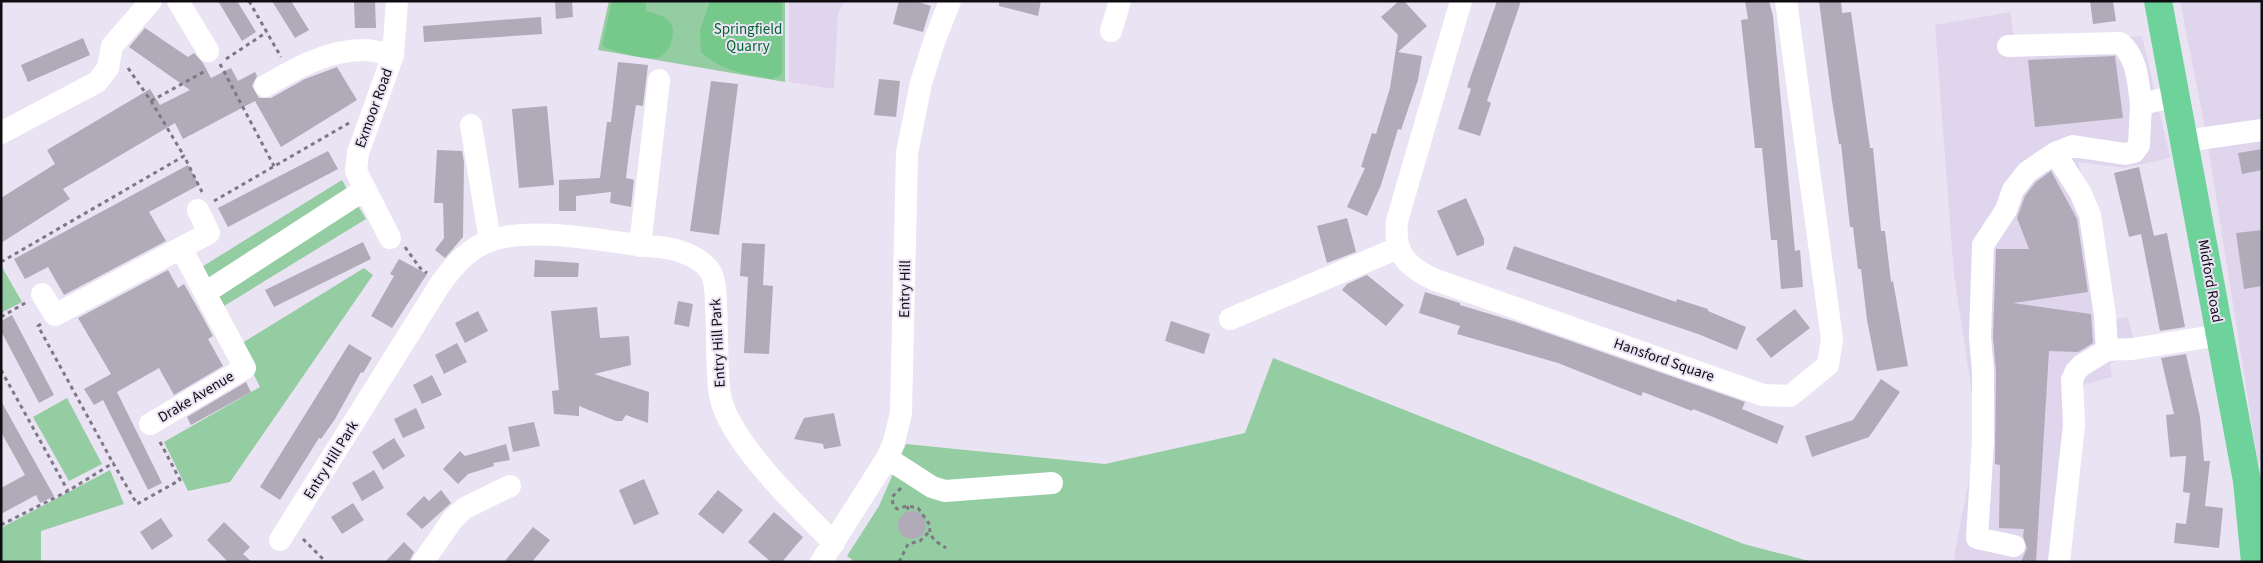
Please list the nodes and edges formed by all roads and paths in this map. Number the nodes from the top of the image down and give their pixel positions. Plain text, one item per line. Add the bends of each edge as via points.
1 (151, 1) edge
2 (178, 1) edge
3 (249, 1) edge
4 (397, 1) edge
5 (950, 1) edge
6 (1120, 1) edge
7 (1461, 1) edge
8 (1786, 1) edge
9 (2158, 1) edge
10 (1111, 31) dead end
11 (112, 46) junction
12 (2008, 46) dead end
13 (394, 55) junction
14 (214, 57) joint
15 (289, 72) junction
16 (659, 80) dead end
17 (265, 86) dead end
18 (2177, 96) junction
19 (2142, 104) junction
20 (373, 110) junction
21 (471, 125) dead end
22 (2262, 130) edge
23 (1, 133) edge
24 (2185, 141) junction
25 (2055, 153) junction
26 (184, 156) junction
27 (274, 166) junction
28 (364, 190) junction
29 (203, 207) junction
30 (390, 238) joint
31 (490, 240) junction
32 (640, 246) junction
33 (181, 248) junction
34 (1398, 248) junction
35 (1, 262) edge
36 (420, 268) dead end
37 (205, 293) junction
38 (42, 294) joint
39 (55, 315) junction
40 (1, 317) edge
41 (1230, 319) dead end
42 (2220, 336) junction
43 (2107, 350) junction
44 (2, 372) edge
45 (150, 424) joint
46 (887, 458) junction
47 (113, 463) junction
48 (909, 472) junction
49 (2255, 480) edge
50 (1052, 483) dead end
51 (510, 486) dead end
52 (68, 491) junction
53 (907, 506) junction
54 (909, 512) dead end
55 (1, 526) edge
56 (929, 532) junction
57 (285, 533) joint
58 (834, 543) junction
59 (2014, 546) dead end
60 (946, 548) dead end
61 (326, 562) edge
62 (423, 562) edge
63 (821, 562) edge
64 (899, 562) edge
65 (2058, 562) edge
66 (2255, 562) edge

1 - 11 street
2 - 14 street
3 - 15 path
4 - 13 street, Exmoor Road
5 - 46 street, Entry Hill via 920,83 907,154 901,413
6 - 10 street
7 - 34 street via 1398,221
8 - 34 street, Hansford Square via 1832,339 1828,365 1790,396 1763,394 1433,279 1416,270
9 - 18 main road, Midford Road
11 - 23 street via 108,68 97,82
11 - 26 path via 151,101
12 - 19 street via 2120,43 2130,51 2134,62
13 - 15 street via 363,50 330,54
13 - 20 street, Exmoor Road
14 - 27 path
15 - 17 street
16 - 32 street
18 - 19 street
18 - 24 main road, Midford Road
19 - 25 street via 2139,145 2134,152 2125,154 2073,146
20 - 27 path
20 - 28 street, Exmoor Road via 358,152 356,171
21 - 31 street
22 - 24 street
24 - 42 main road, Midford Road
25 - 43 street via 2090,214
25 - 59 street via 2027,172 2013,190 2006,210 1983,245 1980,337 1983,442 1977,538
26 - 29 path
26 - 35 path
27 - 29 path
28 - 30 street, Exmoor Road
28 - 37 street
29 - 33 street via 209,232
30 - 36 path via 403,244
31 - 32 street, Entry Hill Park via 508,236 575,236
31 - 57 street, Entry Hill Park via 457,262 441,283
32 - 58 street, Entry Hill Park via 673,249 692,256 712,275 716,295 720,396 730,420 749,449 793,502
33 - 37 street, Drake Avenue
33 - 39 street
34 - 41 street
37 - 45 street, Drake Avenue via 245,368
38 - 39 street
38 - 40 path
39 - 47 path via 38,326
42 - 43 street
42 - 49 main road, Midford Road
43 - 65 street via 2076,370 2072,380 2074,425
44 - 52 path
45 - 47 path via 180,480 137,504
46 - 48 street
46 - 58 street, Entry Hill
47 - 52 path
48 - 50 street via 945,492
48 - 53 path via 911,481 892,497 897,508
49 - 66 main road, Midford Road
51 - 62 street via 465,508 453,519
52 - 55 path
53 - 54 path
53 - 56 path via 918,508 924,515 930,525
56 - 60 path
56 - 64 path via 920,541 908,544
57 - 61 path
58 - 63 street, Entry Hill

